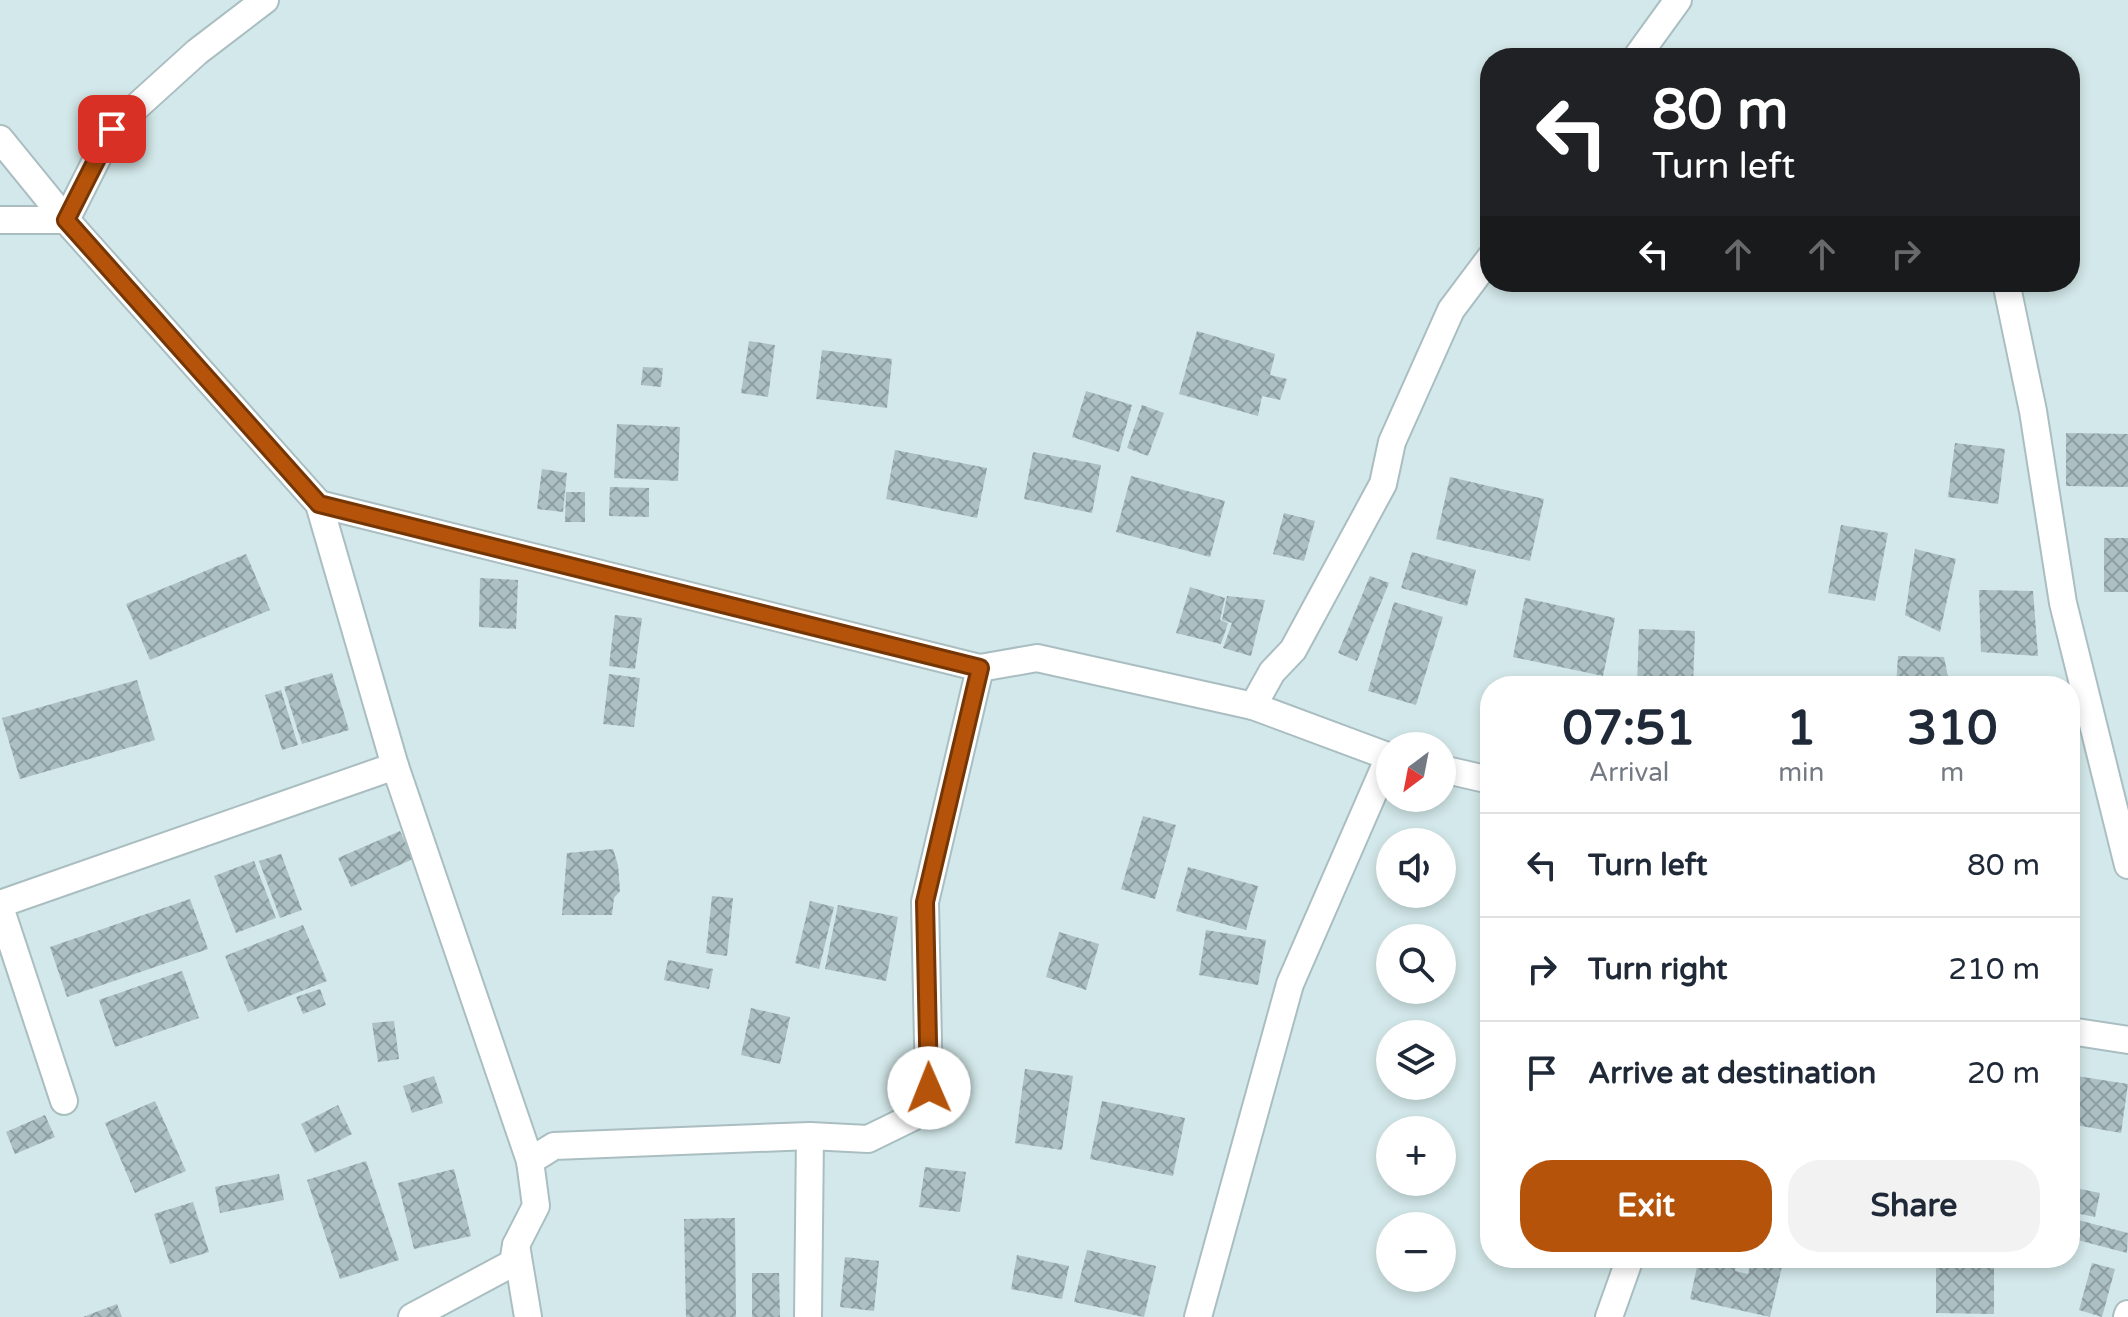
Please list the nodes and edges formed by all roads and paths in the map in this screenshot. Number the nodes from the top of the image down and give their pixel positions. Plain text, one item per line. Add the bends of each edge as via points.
1 (265, 0) edge
2 (1678, 0) edge
3 (1643, 48) edge
4 (0, 139) edge
5 (0, 220) edge
6 (66, 220) junction
7 (1480, 271) edge
8 (2008, 292) edge
9 (319, 504) junction
10 (980, 668) junction
11 (1253, 706) junction
12 (1376, 752) edge
13 (395, 766) junction
14 (1456, 772) edge
15 (1480, 778) edge
16 (1376, 787) edge
17 (2128, 865) edge
18 (0, 905) edge
19 (2080, 1033) edge
20 (2128, 1040) edge
21 (64, 1101) dead end
22 (810, 1136) junction
23 (530, 1161) junction
24 (516, 1245) junction
25 (1626, 1268) edge
26 (412, 1317) edge
27 (528, 1317) edge
28 (808, 1317) edge
29 (1198, 1317) edge
30 (1609, 1317) edge

1 - 6 street via 197,52 112,129
2 - 3 street
4 - 6 street
5 - 6 street
6 - 9 street
7 - 11 street via 1451,310 1392,442 1383,484 1293,650 1272,672
8 - 17 street via 2063,603
9 - 10 street
9 - 13 street
10 - 11 street via 1037,658
10 - 22 street via 925,902 929,1088 913,1117 868,1139
11 - 12 street
13 - 18 street
13 - 23 street
14 - 15 street
16 - 29 street via 1290,984
18 - 21 street
19 - 20 street
22 - 23 street via 554,1146
22 - 28 street
23 - 24 street via 536,1206
24 - 26 street via 513,1263
24 - 27 street
25 - 30 street

